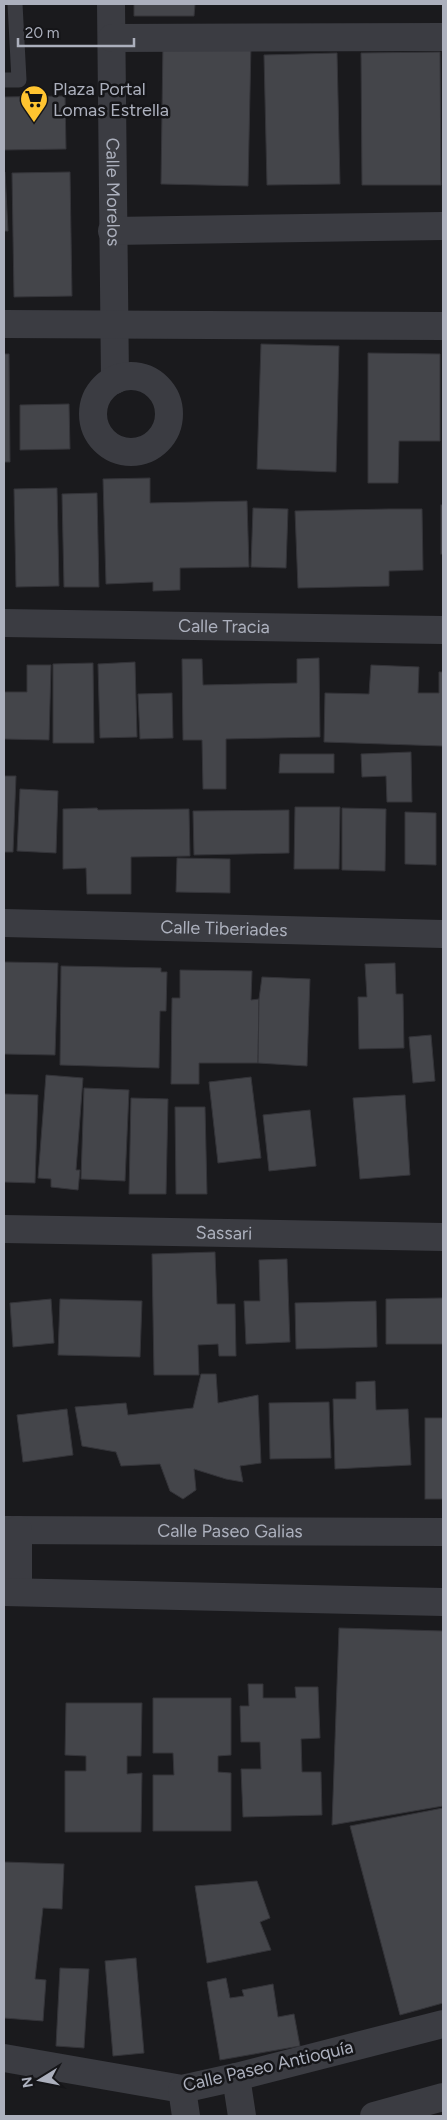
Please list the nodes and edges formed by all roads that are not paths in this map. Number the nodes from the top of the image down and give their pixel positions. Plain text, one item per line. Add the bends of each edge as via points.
1 (15, 4) edge
2 (111, 4) edge
3 (443, 37) edge
4 (112, 38) junction
5 (4, 80) edge
6 (443, 226) edge
7 (112, 231) junction
8 (4, 324) edge
9 (113, 326) junction
10 (443, 326) edge
11 (115, 380) dead end
12 (4, 622) edge
13 (443, 630) edge
14 (4, 922) edge
15 (443, 934) edge
16 (4, 1229) edge
17 (443, 1237) edge
18 (11, 1530) edge
19 (443, 1532) edge
20 (11, 1592) edge
21 (443, 1602) edge
22 (443, 2024) edge
23 (4, 2058) edge
24 (236, 2077) junction
25 (182, 2089) junction
26 (443, 2097) edge
27 (186, 2116) edge
28 (242, 2116) edge
29 (374, 2116) edge

1 - 5 lane via 19,80
2 - 4 street, Calle Morelos
3 - 4 street
4 - 7 street, Calle Morelos
6 - 7 street
7 - 9 street, Calle Morelos
8 - 9 street
9 - 10 street
9 - 11 street, Calle Morelos
12 - 13 street, Calle Tracia
14 - 15 street, Calle Tiberiades
16 - 17 street, Sassari
18 - 19 street, Calle Paseo Galias
18 - 20 street, Calle Paseo Galias
20 - 21 street, Calle Paseo Galias
22 - 24 street, Calle Paseo Antioquía
23 - 25 street, Calle Paseo Antioquía
24 - 25 street, Calle Paseo Antioquía
24 - 28 street
25 - 27 street
26 - 29 street

